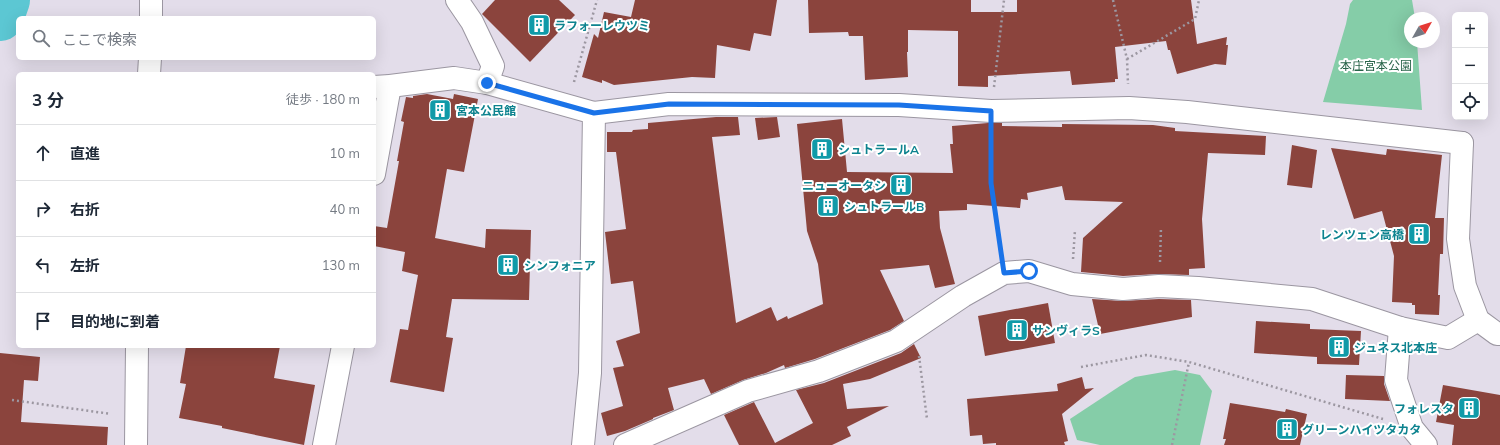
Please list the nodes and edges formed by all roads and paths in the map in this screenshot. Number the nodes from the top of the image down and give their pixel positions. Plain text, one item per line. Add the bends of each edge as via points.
1 (151, 0) edge
2 (457, 0) edge
3 (597, 0) edge
4 (1004, 0) edge
5 (1113, 0) edge
6 (1199, 0) edge
7 (151, 16) edge
8 (1127, 58) junction
9 (150, 60) edge
10 (150, 72) edge
11 (487, 83) junction
12 (382, 86) edge
13 (568, 106) junction
14 (1129, 108) junction
15 (991, 111) junction
16 (594, 113) junction
17 (376, 152) edge
18 (1161, 227) dead end
19 (1004, 273) junction
20 (1159, 286) junction
21 (1478, 320) junction
22 (916, 326) junction
23 (1400, 328) junction
24 (1500, 334) edge
25 (137, 348) edge
26 (343, 348) edge
27 (1189, 362) junction
28 (1081, 367) dead end
29 (12, 400) dead end
30 (137, 418) junction
31 (927, 419) dead end
32 (1412, 428) junction
33 (136, 445) edge
34 (324, 445) edge
35 (583, 445) edge
36 (625, 445) edge
37 (1172, 445) edge
38 (1426, 445) edge

1 - 7 street
2 - 11 street via 472,22 493,66
3 - 13 path
4 - 15 path
5 - 8 path
6 - 8 path via 1195,19
8 - 14 path
9 - 10 street
11 - 12 street via 454,78
11 - 13 street
12 - 17 street
13 - 16 street
14 - 15 street
14 - 21 street via 1187,112 1462,143 1458,239 1465,286
15 - 16 street via 899,105 669,104
15 - 19 path via 991,183
16 - 35 street via 590,373
18 - 20 path
19 - 20 street via 1029,271 1072,284 1123,289
19 - 22 street
20 - 23 street via 1312,299
21 - 23 street via 1448,338
21 - 24 street
22 - 31 path
22 - 36 street via 896,341 819,371 748,391
23 - 32 street via 1396,380
25 - 30 street
26 - 34 street
27 - 28 path via 1146,355
27 - 32 path
27 - 37 path
29 - 30 path
30 - 33 street
32 - 38 street

